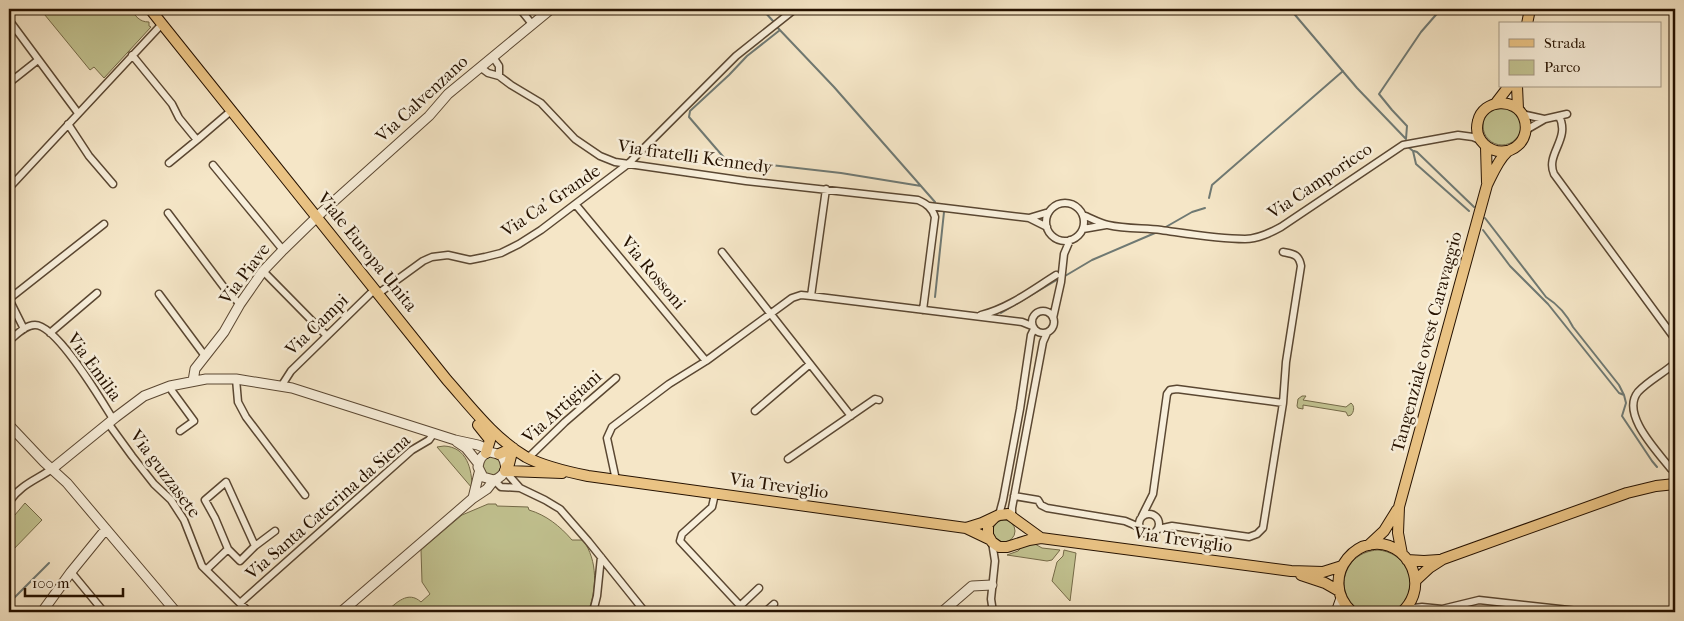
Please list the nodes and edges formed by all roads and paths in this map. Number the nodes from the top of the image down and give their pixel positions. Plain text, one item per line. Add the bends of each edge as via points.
1 (150, 9) edge
2 (520, 9) edge
3 (551, 9) edge
4 (795, 9) edge
5 (1530, 9) edge
6 (9, 20) edge
7 (1527, 22) edge
8 (162, 24) junction
9 (532, 24) junction
10 (132, 54) junction
11 (493, 57) junction
12 (38, 60) junction
13 (480, 67) junction
14 (499, 76) junction
15 (9, 83) edge
16 (1507, 88) edge
17 (1517, 88) edge
18 (1496, 103) junction
19 (232, 110) junction
20 (1520, 112) junction
21 (78, 113) junction
22 (1567, 114) dead end
23 (1559, 116) junction
24 (1545, 119) junction
25 (1477, 122) junction
26 (68, 124) junction
27 (1526, 130) junction
28 (1458, 135) junction
29 (197, 140) junction
30 (1483, 143) junction
31 (1507, 151) junction
32 (169, 164) dead end
33 (628, 164) junction
34 (213, 165) dead end
35 (113, 184) dead end
36 (1487, 185) junction
37 (9, 188) edge
38 (826, 189) junction
39 (576, 205) junction
40 (929, 206) junction
41 (1050, 212) junction
42 (168, 213) dead end
43 (1083, 215) junction
44 (317, 216) junction
45 (1029, 218) junction
46 (104, 224) dead end
47 (1107, 225) junction
48 (1047, 227) junction
49 (1083, 229) junction
50 (1059, 240) junction
51 (1070, 240) junction
52 (283, 250) junction
53 (722, 252) dead end
54 (1283, 252) dead end
55 (1064, 254) junction
56 (263, 271) junction
57 (1056, 275) dead end
58 (377, 291) junction
59 (98, 292) dead end
60 (159, 294) dead end
61 (811, 296) junction
62 (1059, 296) junction
63 (9, 299) edge
64 (240, 304) junction
65 (923, 310) junction
66 (1045, 312) junction
67 (770, 314) junction
68 (978, 316) junction
69 (1033, 317) junction
70 (1053, 318) junction
71 (1022, 322) junction
72 (1033, 328) junction
73 (24, 329) junction
74 (1047, 332) junction
75 (50, 333) junction
76 (327, 336) junction
77 (1675, 340) edge
78 (9, 341) edge
79 (205, 356) junction
80 (706, 361) junction
81 (1675, 363) edge
82 (810, 364) junction
83 (616, 378) dead end
84 (236, 380) junction
85 (447, 380) junction
86 (192, 381) junction
87 (282, 385) junction
88 (170, 386) junction
89 (878, 400) dead end
90 (1283, 403) junction
91 (1020, 409) junction
92 (1030, 410) junction
93 (755, 411) dead end
94 (851, 416) junction
95 (111, 421) junction
96 (9, 425) edge
97 (180, 431) dead end
98 (431, 437) junction
99 (455, 440) junction
100 (513, 448) junction
101 (489, 451) junction
102 (528, 458) junction
103 (788, 459) dead end
104 (478, 463) junction
105 (1675, 468) edge
106 (52, 469) junction
107 (506, 469) junction
108 (568, 472) junction
109 (479, 473) junction
110 (588, 476) joint
111 (494, 480) junction
112 (616, 480) junction
113 (1675, 484) edge
114 (520, 488) junction
115 (715, 494) junction
116 (305, 495) dead end
117 (1014, 496) junction
118 (473, 498) junction
119 (9, 502) edge
120 (1150, 502) junction
121 (1398, 507) junction
122 (997, 516) junction
123 (1141, 517) junction
124 (1156, 517) junction
125 (1016, 519) junction
126 (1125, 521) junction
127 (1172, 526) junction
128 (1139, 527) junction
129 (966, 528) junction
130 (106, 529) junction
131 (1158, 529) junction
132 (275, 531) dead end
133 (1041, 538) junction
134 (991, 541) junction
135 (255, 546) junction
136 (1367, 546) junction
137 (1009, 547) junction
138 (228, 549) junction
139 (600, 557) junction
140 (1405, 557) junction
141 (1443, 559) junction
142 (995, 561) junction
143 (1342, 566) junction
144 (206, 570) junction
145 (1291, 571) junction
146 (71, 572) junction
147 (992, 585) junction
148 (1415, 586) junction
149 (759, 588) dead end
150 (1340, 594) junction
151 (240, 603) junction
152 (774, 604) dead end
153 (740, 606) junction
154 (1428, 607) junction
155 (1403, 611) edge
156 (42, 612) edge
157 (104, 612) edge
158 (176, 612) edge
159 (249, 612) edge
160 (341, 612) edge
161 (593, 612) edge
162 (644, 612) edge
163 (746, 612) edge
164 (766, 612) edge
165 (942, 612) edge
166 (993, 612) edge
167 (1336, 612) edge
168 (1352, 612) edge
169 (1587, 612) edge

1 - 8 main road, Viale Europa Unita
2 - 9 street
3 - 9 street, Via Calvenzano
4 - 33 street, Via Ca' Grande via 736,56
5 - 7 main road
6 - 12 street
8 - 10 street
8 - 19 main road, Viale Europa Unita
9 - 11 street, Via Calvenzano
10 - 21 street
10 - 29 street
11 - 13 street, Via Calvenzano
11 - 14 street via 499,66
12 - 15 street
12 - 21 street
13 - 14 street, Via fratelli Kennedy
13 - 44 street, Via Calvenzano
14 - 33 street, Via fratelli Kennedy via 541,103 588,148 615,162
16 - 18 main road
17 - 20 main road
18 - 20 main road via 1510,104
18 - 25 main road via 1484,110
19 - 29 street
19 - 44 main road, Viale Europa Unita
20 - 24 street
20 - 27 main road
21 - 26 street
22 - 23 street
23 - 24 street
23 - 77 street via 1563,133 1552,161 1554,174
24 - 27 street
25 - 28 street, Via Camporicco via 1467,132
25 - 30 main road, Tangenziale ovest Caravaggio via 1477,132
26 - 35 street
26 - 37 street
27 - 31 main road, Tangenziale ovest Caravaggio via 1521,142
28 - 30 street, Via Camporicco via 1473,137
28 - 47 street, Via Camporicco via 1403,145 1268,234 1246,239 1228,238
29 - 32 street
30 - 31 main road via 1499,152
30 - 36 main road, Tangenziale ovest Caravaggio
31 - 36 main road, Tangenziale ovest Caravaggio
33 - 38 street, Via fratelli Kennedy via 746,182
33 - 39 street, Via Ca' Grande
34 - 52 street
36 - 121 main road, Tangenziale ovest Caravaggio
38 - 40 street, Via fratelli Kennedy via 918,200
38 - 61 street
39 - 58 street, Via Ca' Grande via 501,253 470,260 448,255 432,256
39 - 80 street, Via Rossoni
40 - 45 street, Via fratelli Kennedy
40 - 65 street via 935,217
41 - 43 street via 1057,206 1068,204
41 - 45 street
41 - 48 street
42 - 64 street
43 - 47 street, Via Camporicco
43 - 49 street
44 - 52 street, Via Piave
44 - 58 main road, Viale Europa Unita
45 - 48 street
46 - 63 street
47 - 49 street, Via Camporicco
48 - 50 street
49 - 51 street
50 - 51 street
50 - 55 street
51 - 55 street
52 - 56 street, Via Piave
53 - 67 street
54 - 90 street, Via Treviglio via 1297,255 1301,266
55 - 62 street
56 - 64 street, Via Piave
56 - 76 street
57 - 68 street via 995,312
58 - 76 street, Via Campi
58 - 85 main road, Viale Europa Unita
59 - 75 street
60 - 79 street
61 - 65 street
61 - 67 street via 792,298
62 - 66 street
62 - 70 street
63 - 73 street
64 - 79 street, Via Piave
65 - 68 street
66 - 69 street via 1038,312
66 - 70 street
67 - 80 street
67 - 82 street
68 - 71 street
69 - 71 street
69 - 72 street
70 - 74 street via 1053,325
71 - 72 street
72 - 74 street via 1041,333
72 - 91 street
73 - 75 street, Via Emilia via 35,325
73 - 78 street
74 - 92 street
75 - 95 street, Via Emilia via 78,364
76 - 87 street, Via Campi via 291,371
79 - 86 street, Via Piave via 195,368
80 - 112 street via 669,384 610,430 607,438
81 - 105 street via 1637,393 1634,416 1640,429 1671,469
82 - 93 street
82 - 94 street
83 - 102 street, Via Artigiani
84 - 86 street
84 - 87 street
84 - 116 street via 238,402 246,417
85 - 100 main road, Viale Europa Unita via 491,430
85 - 101 main road via 452,393 489,438
86 - 88 street
87 - 98 street
88 - 95 street via 144,396
88 - 97 street via 194,421
89 - 94 street via 874,399
90 - 120 street via 1170,390
90 - 127 street, Via Treviglio via 1264,524 1260,532 1249,537
91 - 92 street
91 - 122 street via 1003,500
92 - 117 street
94 - 103 street
95 - 106 street
95 - 144 street, Via guzzasete via 132,456 171,500 184,520
96 - 106 street
98 - 99 street
98 - 151 street, Via Santa Caterina da Siena via 412,450
99 - 101 street
99 - 104 street
100 - 101 main road
100 - 102 main road, Viale Europa Unita
100 - 107 main road
101 - 104 street
101 - 107 street via 505,461
102 - 108 main road, Viale Europa Unita
104 - 109 street
106 - 119 street via 26,483
106 - 130 street
107 - 108 main road
107 - 111 street
107 - 114 street
108 - 110 main road, Viale Europa Unita
109 - 111 street via 486,480
109 - 118 street
110 - 112 main road, Via Treviglio
111 - 114 street via 501,487
111 - 118 street
112 - 115 main road, Via Treviglio
113 - 141 main road via 1627,493
114 - 139 street via 560,509
115 - 129 main road, Via Treviglio
115 - 153 street via 712,507 682,534 680,541
117 - 125 street
117 - 126 street via 1038,500 1048,508
118 - 160 street
120 - 123 street
120 - 124 street
121 - 136 main road, Tangenziale ovest Caravaggio via 1384,531
121 - 140 main road, Tangenziale ovest Caravaggio via 1398,533
122 - 125 main road
122 - 129 main road
122 - 134 main road via 987,529
123 - 124 street via 1148,514
123 - 126 street
123 - 128 street
124 - 127 street
124 - 131 street
125 - 133 main road
125 - 137 main road via 1021,533
126 - 128 street
127 - 131 street
128 - 131 street via 1147,534
129 - 134 main road
130 - 146 street
130 - 158 street
132 - 135 street
133 - 137 main road
133 - 145 main road, Via Treviglio
134 - 137 main road via 999,547
134 - 142 street
135 - 138 street via 240,561
135 - 138 street via 226,482 205,500
136 - 140 main road via 1383,545
136 - 143 main road, Tangenziale ovest Caravaggio via 1353,553
137 - 142 street
138 - 144 street
139 - 161 street
139 - 162 street
140 - 141 main road via 1424,561
140 - 148 main road, Tangenziale ovest Caravaggio via 1412,568
141 - 148 main road via 1429,568
142 - 147 street
143 - 145 main road, Via Treviglio via 1323,572
143 - 150 main road via 1338,580
144 - 151 street, Via guzzasete
145 - 150 main road, Via Treviglio via 1325,583
146 - 156 street
146 - 157 street
147 - 165 street via 972,586
147 - 166 street
148 - 154 street via 1420,600
148 - 155 main road
149 - 153 street
150 - 167 street
150 - 168 main road
151 - 159 street, Via guzzasete
152 - 164 street
153 - 163 street
154 - 155 street
154 - 169 street via 1437,609 1479,600

